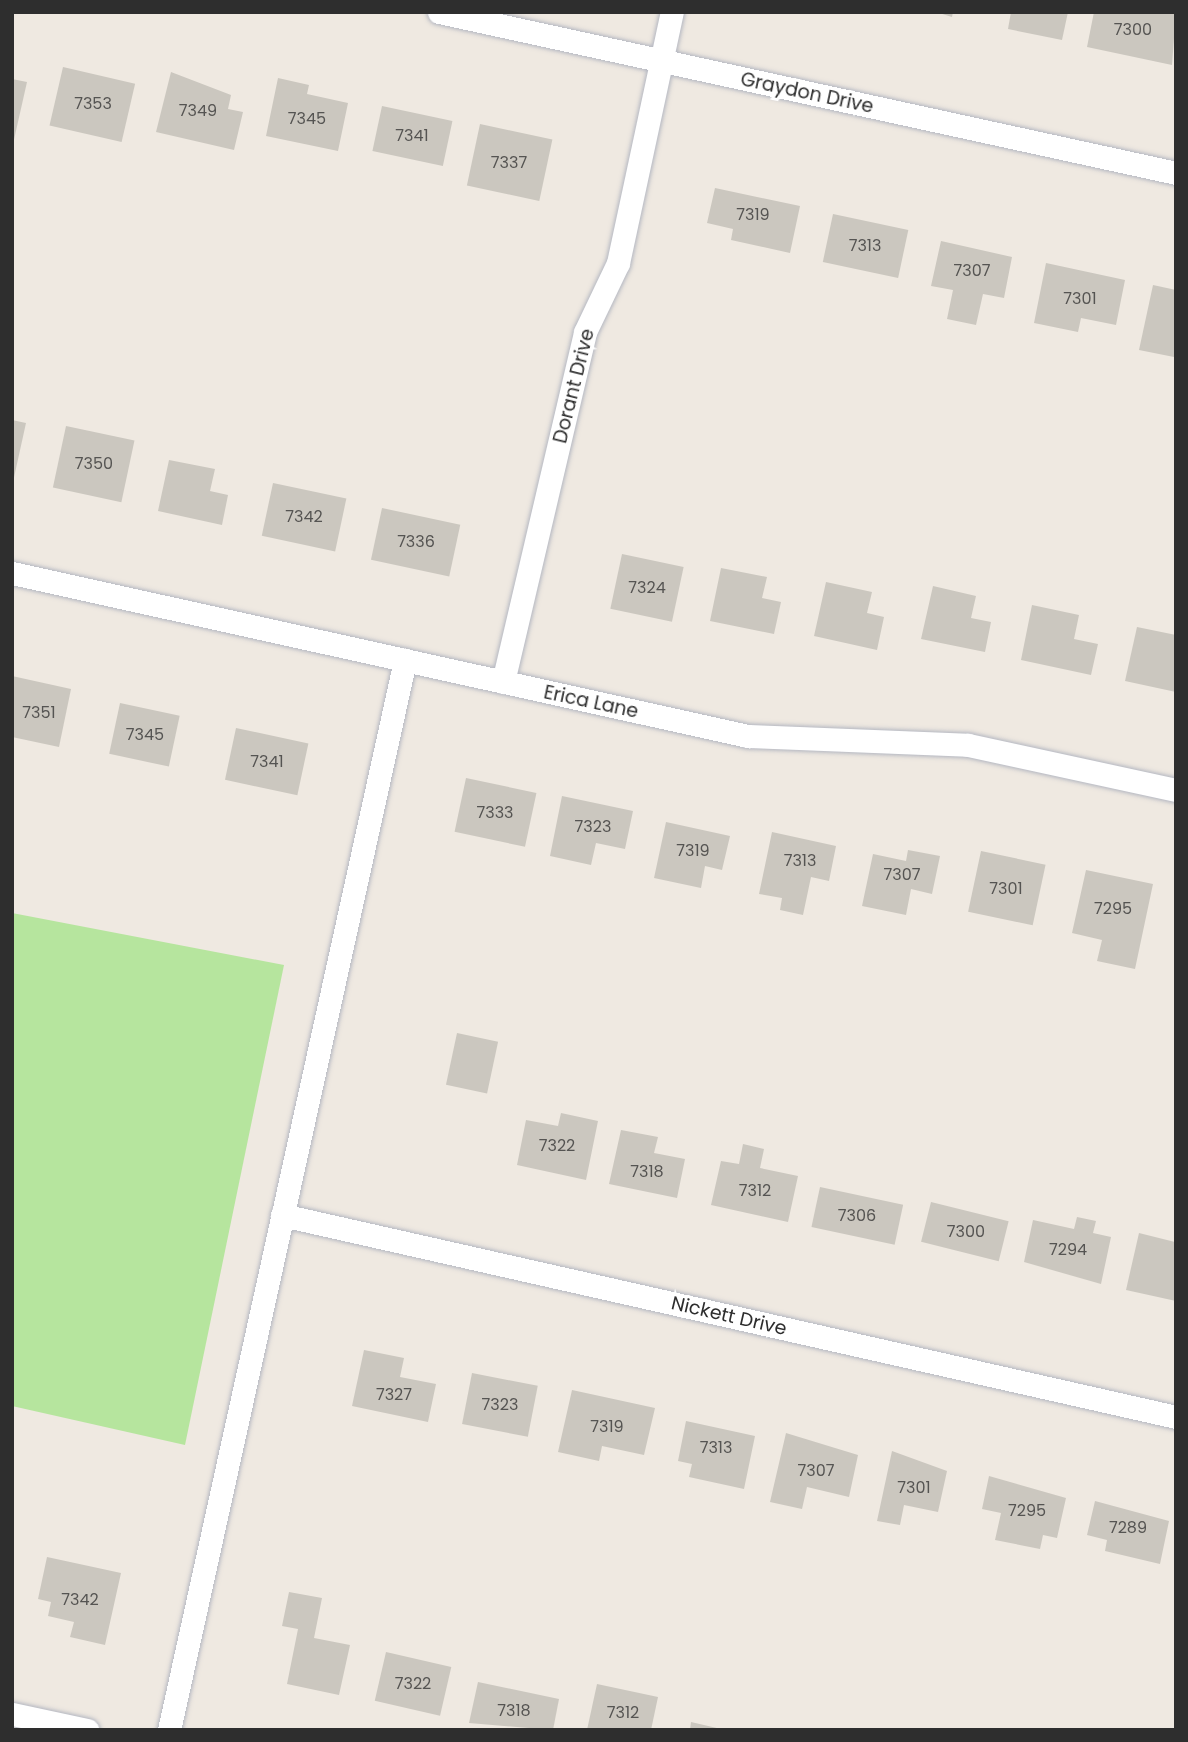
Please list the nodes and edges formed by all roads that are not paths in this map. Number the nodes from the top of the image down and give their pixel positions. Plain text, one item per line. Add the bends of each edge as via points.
1 (439, 12) edge
2 (672, 12) edge
3 (662, 61) junction
4 (1176, 173) edge
5 (12, 573) edge
6 (405, 660) junction
7 (503, 682) junction
8 (1176, 790) edge
9 (282, 1215) junction
10 (1176, 1417) edge
11 (12, 1714) edge
12 (87, 1730) edge
13 (169, 1730) edge

1 - 3 street, Graydon Drive
2 - 3 street, Dorant Drive
3 - 4 street, Graydon Drive
3 - 7 street, Dorant Drive via 618,263 585,332
5 - 6 street, Erica Lane
6 - 7 street, Erica Lane
6 - 9 street
7 - 8 street, Erica Lane via 748,736 968,745
9 - 10 street, Nickett Drive
9 - 13 street
11 - 12 street

